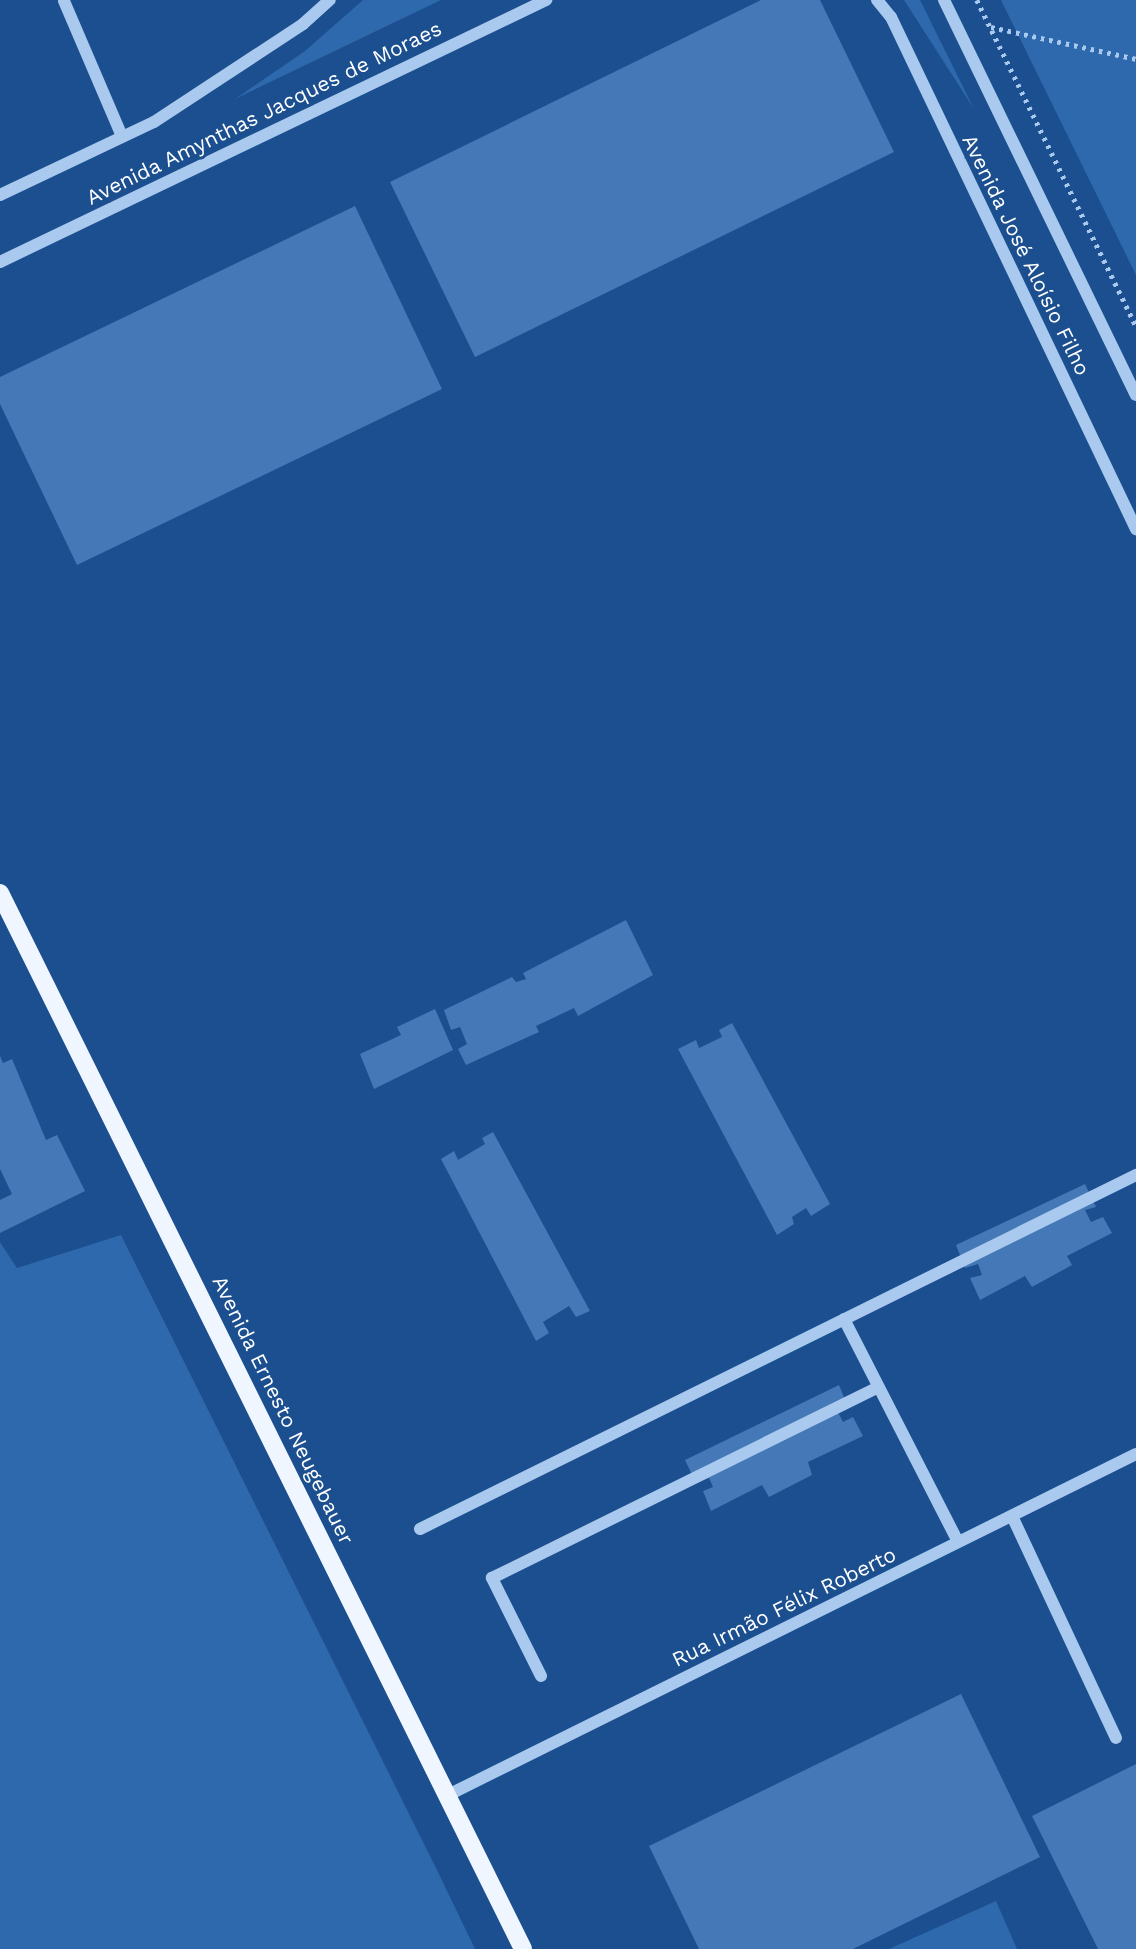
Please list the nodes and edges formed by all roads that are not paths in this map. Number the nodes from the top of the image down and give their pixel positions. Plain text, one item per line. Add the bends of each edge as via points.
1 (330, 0) edge
2 (546, 0) edge
3 (877, 0) edge
4 (944, 0) edge
5 (64, 1) edge
6 (122, 135) junction
7 (0, 195) edge
8 (0, 262) edge
9 (1136, 396) edge
10 (1136, 529) edge
11 (0, 893) edge
12 (1136, 1175) edge
13 (844, 1320) junction
14 (878, 1387) junction
15 (1136, 1454) edge
16 (1012, 1516) junction
17 (420, 1529) dead end
18 (958, 1542) junction
19 (541, 1676) dead end
20 (1116, 1738) dead end
21 (448, 1795) junction
22 (523, 1949) edge

1 - 6 street, Avenida Amynthas Jacques de Moraes via 303,24 166,115
2 - 8 street, Avenida Amynthas Jacques de Moraes
3 - 10 street, Avenida José Aloísio Filho via 891,17
4 - 9 street, Avenida José Aloísio Filho
5 - 6 street
6 - 7 street, Avenida Amynthas Jacques de Moraes
11 - 21 main road, Avenida Ernesto Neugebauer
12 - 13 street
13 - 14 street
13 - 17 street
14 - 18 street
14 - 19 street via 492,1578
15 - 16 street, Rua Irmão Félix Roberto
16 - 18 street, Rua Irmão Félix Roberto
16 - 20 street
18 - 21 street, Rua Irmão Félix Roberto
21 - 22 main road, Avenida Ernesto Neugebauer

